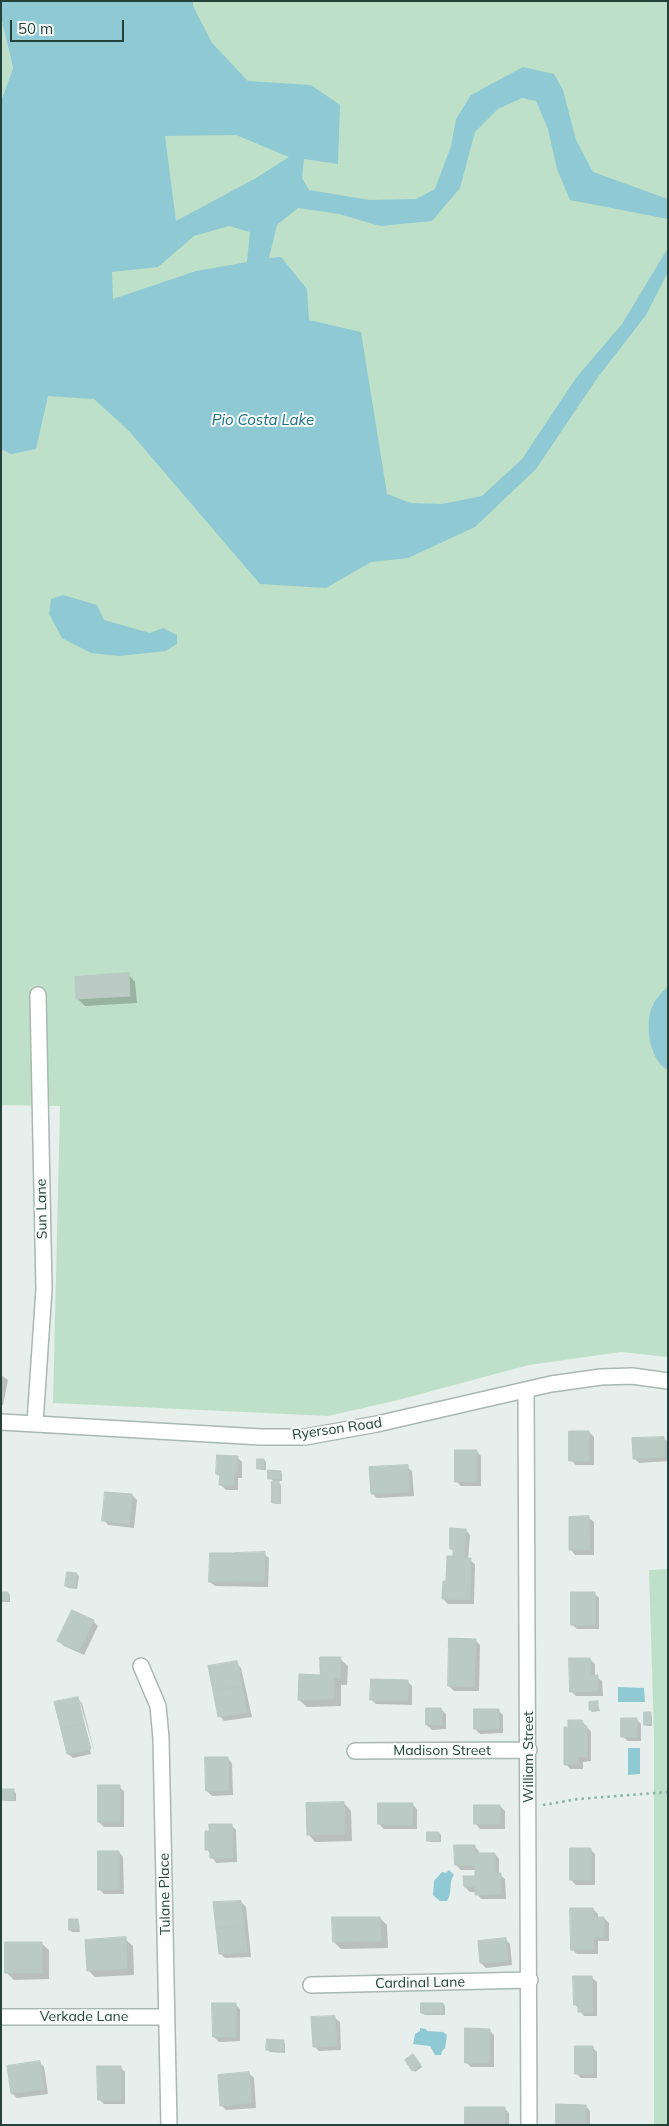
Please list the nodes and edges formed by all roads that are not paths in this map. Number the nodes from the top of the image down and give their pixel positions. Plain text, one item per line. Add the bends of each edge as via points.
1 (38, 996) dead end
2 (668, 1381) edge
3 (526, 1390) junction
4 (1, 1422) edge
5 (35, 1423) junction
6 (142, 1666) dead end
7 (529, 1750) junction
8 (355, 1751) dead end
9 (530, 1980) junction
10 (311, 1985) dead end
11 (1, 2017) edge
12 (167, 2018) junction
13 (170, 2125) edge
14 (529, 2125) edge

1 - 5 street, Sun Lane via 44,1289
2 - 3 street, Ryerson Road via 632,1376 601,1377
3 - 5 street, Ryerson Road via 305,1437
3 - 7 street, William Street
4 - 5 street, Ryerson Road
6 - 12 street, Tulane Place via 158,1706 161,1738
7 - 8 street, Madison Street
7 - 9 street, William Street
9 - 10 street, Cardinal Lane
9 - 14 street, William Street
11 - 12 street, Verkade Lane
12 - 13 street, Tulane Place

